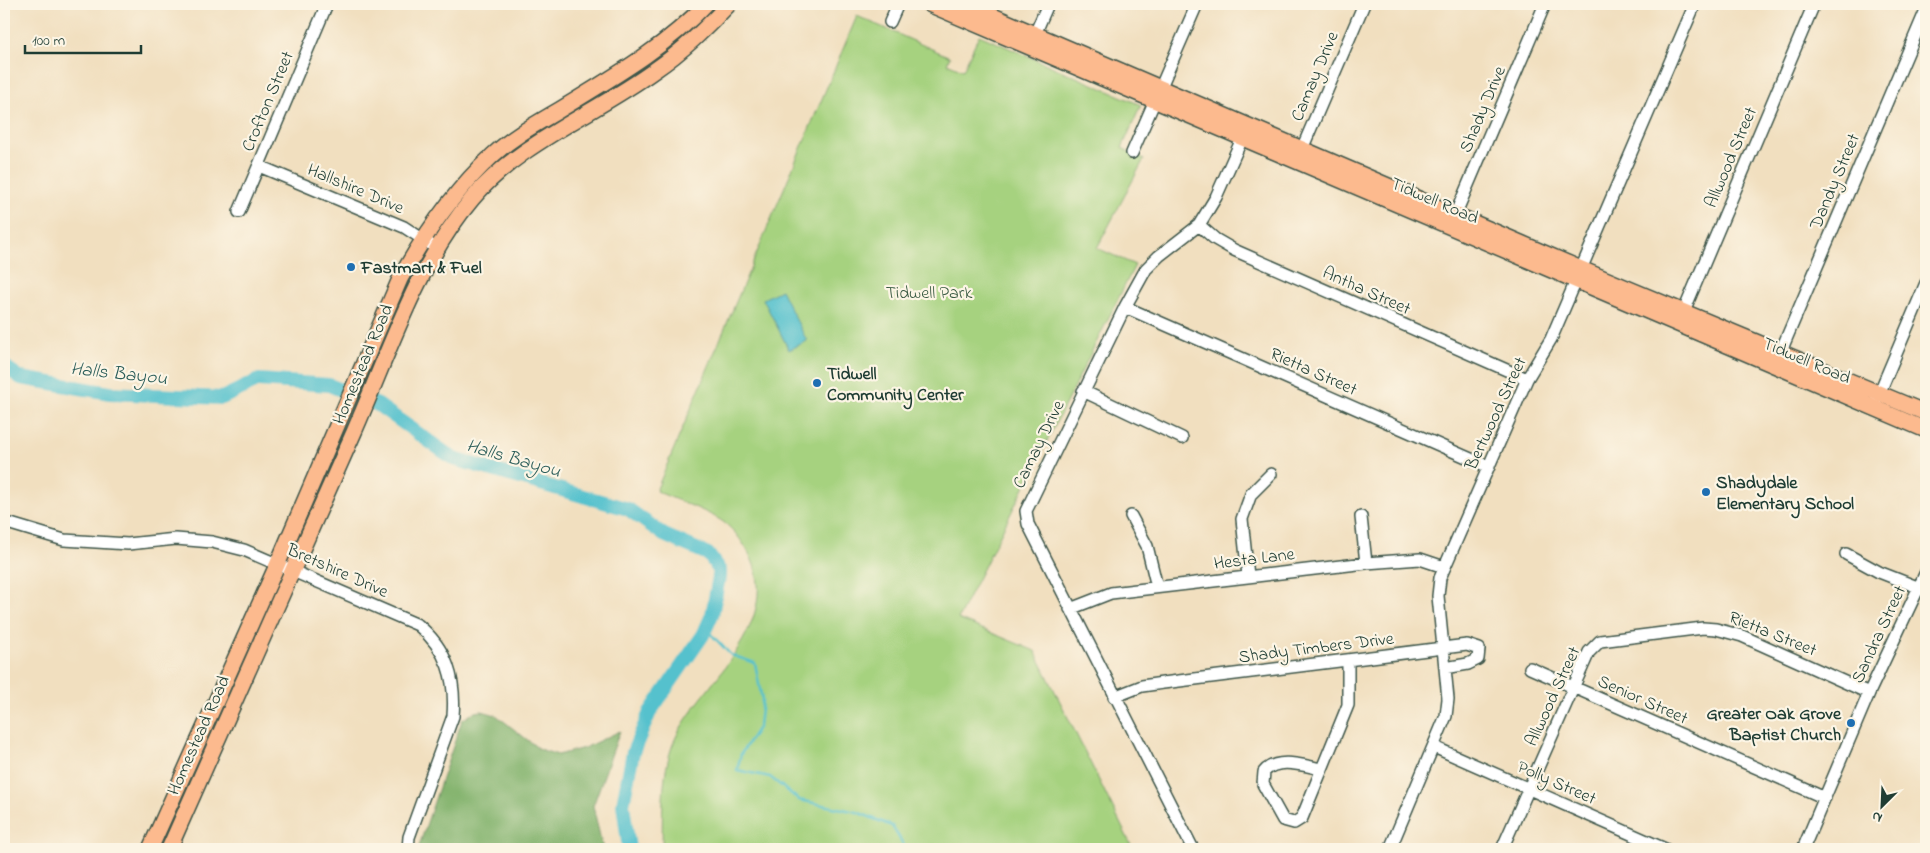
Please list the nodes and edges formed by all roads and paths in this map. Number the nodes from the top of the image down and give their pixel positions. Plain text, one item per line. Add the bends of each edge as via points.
1 (327, 4) edge
2 (706, 4) edge
3 (729, 4) edge
4 (898, 4) edge
5 (929, 4) edge
6 (965, 4) edge
7 (1048, 4) edge
8 (1197, 4) edge
9 (1364, 4) edge
10 (1546, 4) edge
11 (1695, 4) edge
12 (1814, 4) edge
13 (1926, 10) edge
14 (890, 22) dead end
15 (1033, 40) junction
16 (589, 91) junction
17 (1158, 94) junction
18 (599, 105) junction
19 (1245, 132) junction
20 (1132, 153) dead end
21 (494, 154) junction
22 (1299, 155) junction
23 (258, 166) junction
24 (504, 167) junction
25 (239, 212) dead end
26 (1452, 221) junction
27 (1199, 225) junction
28 (422, 240) junction
29 (436, 248) junction
30 (1578, 275) junction
31 (1926, 283) edge
32 (1125, 307) junction
33 (1681, 318) junction
34 (373, 341) junction
35 (390, 347) junction
36 (1777, 359) junction
37 (1527, 379) junction
38 (1083, 392) junction
39 (1876, 402) junction
40 (1926, 413) edge
41 (1926, 430) edge
42 (1182, 438) dead end
43 (328, 447) junction
44 (343, 455) junction
45 (1489, 467) junction
46 (1271, 474) dead end
47 (1131, 516) dead end
48 (1361, 518) dead end
49 (4, 522) edge
50 (1846, 554) dead end
51 (1366, 563) junction
52 (285, 566) junction
53 (1444, 567) junction
54 (1926, 572) edge
55 (1248, 576) junction
56 (1157, 588) junction
57 (1923, 590) edge
58 (1070, 609) junction
59 (1600, 641) joint
60 (1443, 649) junction
61 (1348, 662) junction
62 (232, 667) junction
63 (1445, 668) junction
64 (1530, 668) dead end
65 (246, 672) junction
66 (1573, 687) junction
67 (1869, 693) junction
68 (1114, 697) junction
69 (1434, 747) junction
70 (1322, 770) junction
71 (1529, 788) junction
72 (1825, 798) junction
73 (150, 849) edge
74 (169, 849) edge
75 (408, 849) edge
76 (1193, 849) edge
77 (1390, 849) edge
78 (1502, 849) edge
79 (1665, 849) edge
80 (1803, 849) edge

1 - 23 street, Crofton Street
2 - 16 main road, Homestead Road via 687,24
3 - 18 main road, Homestead Road via 699,36 654,71
4 - 14 street
5 - 15 main road, Tidwell Road
6 - 15 main road, Tidwell Road
7 - 15 street
8 - 17 street
9 - 22 street, Camay Drive
10 - 26 street, Shady Drive
11 - 30 street, Bertwood Street
12 - 33 street, Allwood Street
13 - 36 street, Dandy Street
15 - 17 main road, Tidwell Road
16 - 18 main road
16 - 21 main road, Homestead Road
17 - 19 main road, Tidwell Road
17 - 20 street
18 - 24 main road, Homestead Road
19 - 22 main road, Tidwell Road
19 - 27 street, Camay Drive via 1216,197
21 - 24 main road
21 - 28 main road, Homestead Road via 460,188
22 - 26 main road, Tidwell Road
23 - 25 street, Crofton Street
23 - 28 street, Hallshire Drive via 404,227
24 - 29 main road, Homestead Road via 472,199
26 - 30 main road, Tidwell Road
27 - 32 street, Camay Drive via 1146,269
27 - 37 street, Antha Street via 1234,250
28 - 29 street, Hallshire Drive
28 - 34 main road, Homestead Road via 400,279
29 - 35 main road, Homestead Road
30 - 33 main road, Tidwell Road
30 - 37 street, Bertwood Street via 1551,339
31 - 39 street
32 - 38 street, Camay Drive
32 - 45 street, Rietta Street
33 - 36 main road, Tidwell Road
34 - 35 main road
34 - 43 main road, Homestead Road
35 - 44 main road, Homestead Road
36 - 39 main road, Tidwell Road
37 - 45 street, Bertwood Street
38 - 42 street
38 - 58 street, Camay Drive via 1026,511 1028,524
39 - 40 main road, Tidwell Road
39 - 41 main road, Tidwell Road
43 - 44 main road
43 - 52 main road, Homestead Road
44 - 52 main road, Homestead Road
45 - 53 street, Bertwood Street
46 - 55 street via 1251,494 1242,519
47 - 56 street via 1147,546
48 - 51 street
49 - 52 street, Bretshire Drive via 64,540 128,544 176,539 212,542 251,551
50 - 57 street
51 - 53 street, Hesta Lane via 1420,559
51 - 55 street, Hesta Lane
52 - 62 main road, Homestead Road
52 - 65 main road, Homestead Road
52 - 75 street, Bretshire Drive via 418,625 430,635 446,660 454,697 453,716 412,828
53 - 60 street, Bertwood Street via 1438,596
54 - 57 street, Sandra Street
55 - 56 street, Hesta Lane
56 - 58 street, Hesta Lane via 1098,596
57 - 67 street, Sandra Street
58 - 68 street, Camay Drive
59 - 66 street, Allwood Street via 1589,652
59 - 67 street, Rietta Street via 1716,628 1742,636
60 - 61 street, Shady Timbers Drive
60 - 63 street, Bertwood Street
60 - 63 street, Shady Timbers Drive via 1475,646 1480,654 1473,662
61 - 68 street, Shady Timbers Drive via 1142,686
61 - 70 street via 1348,705
62 - 65 main road
62 - 73 main road, Homestead Road
63 - 69 street, Bertwood Street via 1446,716
64 - 66 street, Senior Street
65 - 74 main road, Homestead Road
66 - 71 street, Allwood Street
66 - 72 street, Senior Street
67 - 72 street, Sandra Street
68 - 76 street, Camay Drive
69 - 71 street, Polly Street
69 - 77 street, Bertwood Street
70 - 70 street via 1299,822 1283,820 1263,784 1264,772 1272,765 1280,764
71 - 78 street, Allwood Street
71 - 79 street, Polly Street
72 - 80 street, Sandra Street

